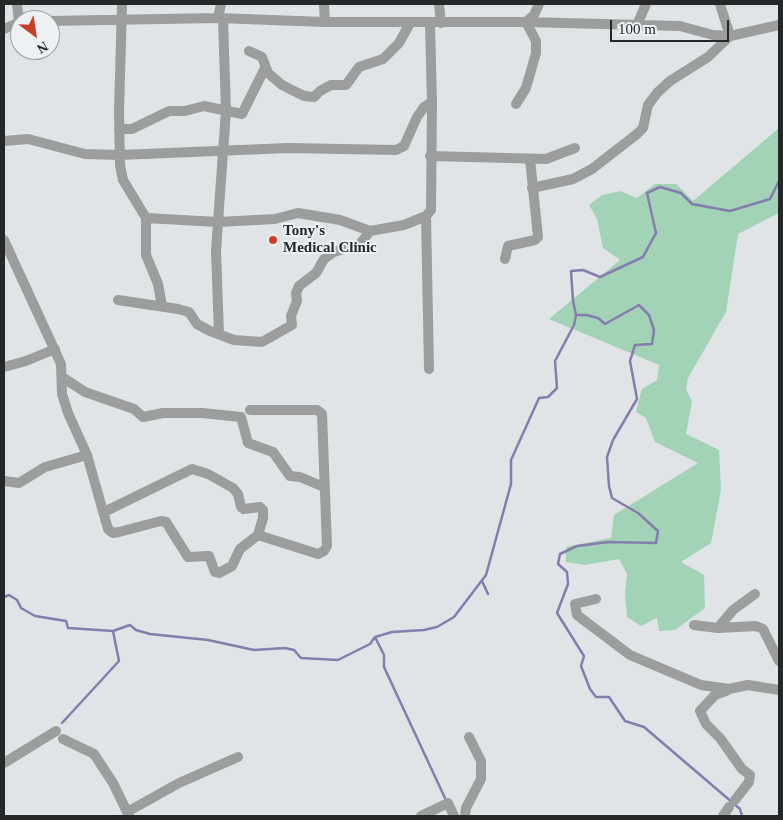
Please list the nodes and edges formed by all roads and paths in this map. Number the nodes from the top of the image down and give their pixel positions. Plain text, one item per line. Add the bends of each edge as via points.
1 (122, 4) edge
2 (220, 4) edge
3 (324, 4) edge
4 (439, 4) edge
5 (539, 4) edge
6 (646, 4) edge
7 (720, 4) edge
8 (221, 18) junction
9 (122, 19) junction
10 (60, 21) edge
11 (325, 22) junction
12 (526, 22) junction
13 (410, 23) junction
14 (435, 23) junction
15 (637, 25) junction
16 (779, 25) edge
17 (730, 36) junction
18 (249, 51) dead end
19 (265, 68) junction
20 (432, 102) junction
21 (516, 104) dead end
22 (226, 111) junction
23 (119, 130) junction
24 (4, 141) edge
25 (575, 148) dead end
26 (222, 151) junction
27 (120, 155) junction
28 (430, 156) junction
29 (530, 159) junction
30 (532, 188) junction
31 (426, 216) junction
32 (146, 218) junction
33 (218, 222) junction
34 (370, 230) junction
35 (4, 240) edge
36 (505, 259) dead end
37 (118, 300) dead end
38 (162, 306) junction
39 (219, 334) junction
40 (55, 349) junction
41 (4, 367) edge
42 (429, 369) dead end
43 (62, 378) junction
44 (250, 410) dead end
45 (87, 455) junction
46 (4, 481) edge
47 (324, 486) junction
48 (104, 512) junction
49 (258, 535) junction
50 (755, 594) dead end
51 (596, 599) dead end
52 (694, 625) dead end
53 (718, 628) junction
54 (779, 661) edge
55 (729, 689) junction
56 (779, 690) edge
57 (56, 731) dead end
58 (469, 737) dead end
59 (63, 739) dead end
60 (238, 757) dead end
61 (4, 763) edge
62 (128, 814) edge
63 (421, 816) edge
64 (454, 816) edge
65 (465, 816) edge
66 (723, 816) edge

1 - 9 street
2 - 8 street
3 - 11 street
4 - 14 street
5 - 12 street
6 - 15 street
7 - 17 street
8 - 9 street
8 - 11 street
8 - 22 street
9 - 10 street
9 - 23 street
11 - 13 street
12 - 14 street
12 - 15 street
12 - 21 street via 536,41 536,53 526,88
13 - 14 street
13 - 19 street via 400,42 384,59 359,67 346,85 331,85 314,98 282,85
14 - 20 street
15 - 17 street via 680,26
16 - 17 street
17 - 30 street via 708,57 657,93 648,105 643,128 592,169 573,179
18 - 19 street via 262,57
19 - 22 street via 248,99 245,112
20 - 26 street via 417,117 404,146 396,150 288,148
20 - 28 street
22 - 23 street via 204,106 169,111 132,129
22 - 26 street
23 - 27 street
24 - 27 street via 28,139 85,154
25 - 29 street via 546,159
26 - 27 street
26 - 33 street
27 - 32 street via 123,180
28 - 29 street
28 - 31 street via 431,210
29 - 30 street
30 - 36 street via 538,236 535,240 508,246
31 - 34 street via 394,228
31 - 42 street
32 - 33 street
32 - 38 street via 146,255 158,284
33 - 34 street via 275,219 298,213 340,220
33 - 39 street
34 - 39 street via 360,244 334,252 324,259 316,273 299,286 290,327 262,342 247,342
35 - 40 street
37 - 38 street
38 - 39 street via 189,312 197,324
40 - 41 street
40 - 43 street via 62,364
43 - 45 street via 62,394 68,413
43 - 47 street via 85,392 134,409 143,417 163,413 202,413 240,418 248,443 272,452 290,476
44 - 47 street via 317,410 322,414
45 - 46 street via 45,467 19,483
45 - 48 street
47 - 49 street via 327,546 324,551 318,554
48 - 49 street via 192,469 233,488 244,510 260,507 263,510
48 - 49 street via 108,529 113,533 166,522 188,557 209,556 215,572 219,573 232,566 240,549
50 - 53 street via 733,610
51 - 55 street via 575,604 577,615 630,655 701,685
52 - 53 street
53 - 54 street via 756,626 763,630
55 - 56 street via 748,685
55 - 66 street via 716,695 700,711 706,724 750,775 750,782
57 - 61 street
58 - 65 street via 481,761 480,779
59 - 62 street via 94,754
60 - 62 street via 179,784
63 - 64 street via 448,803

